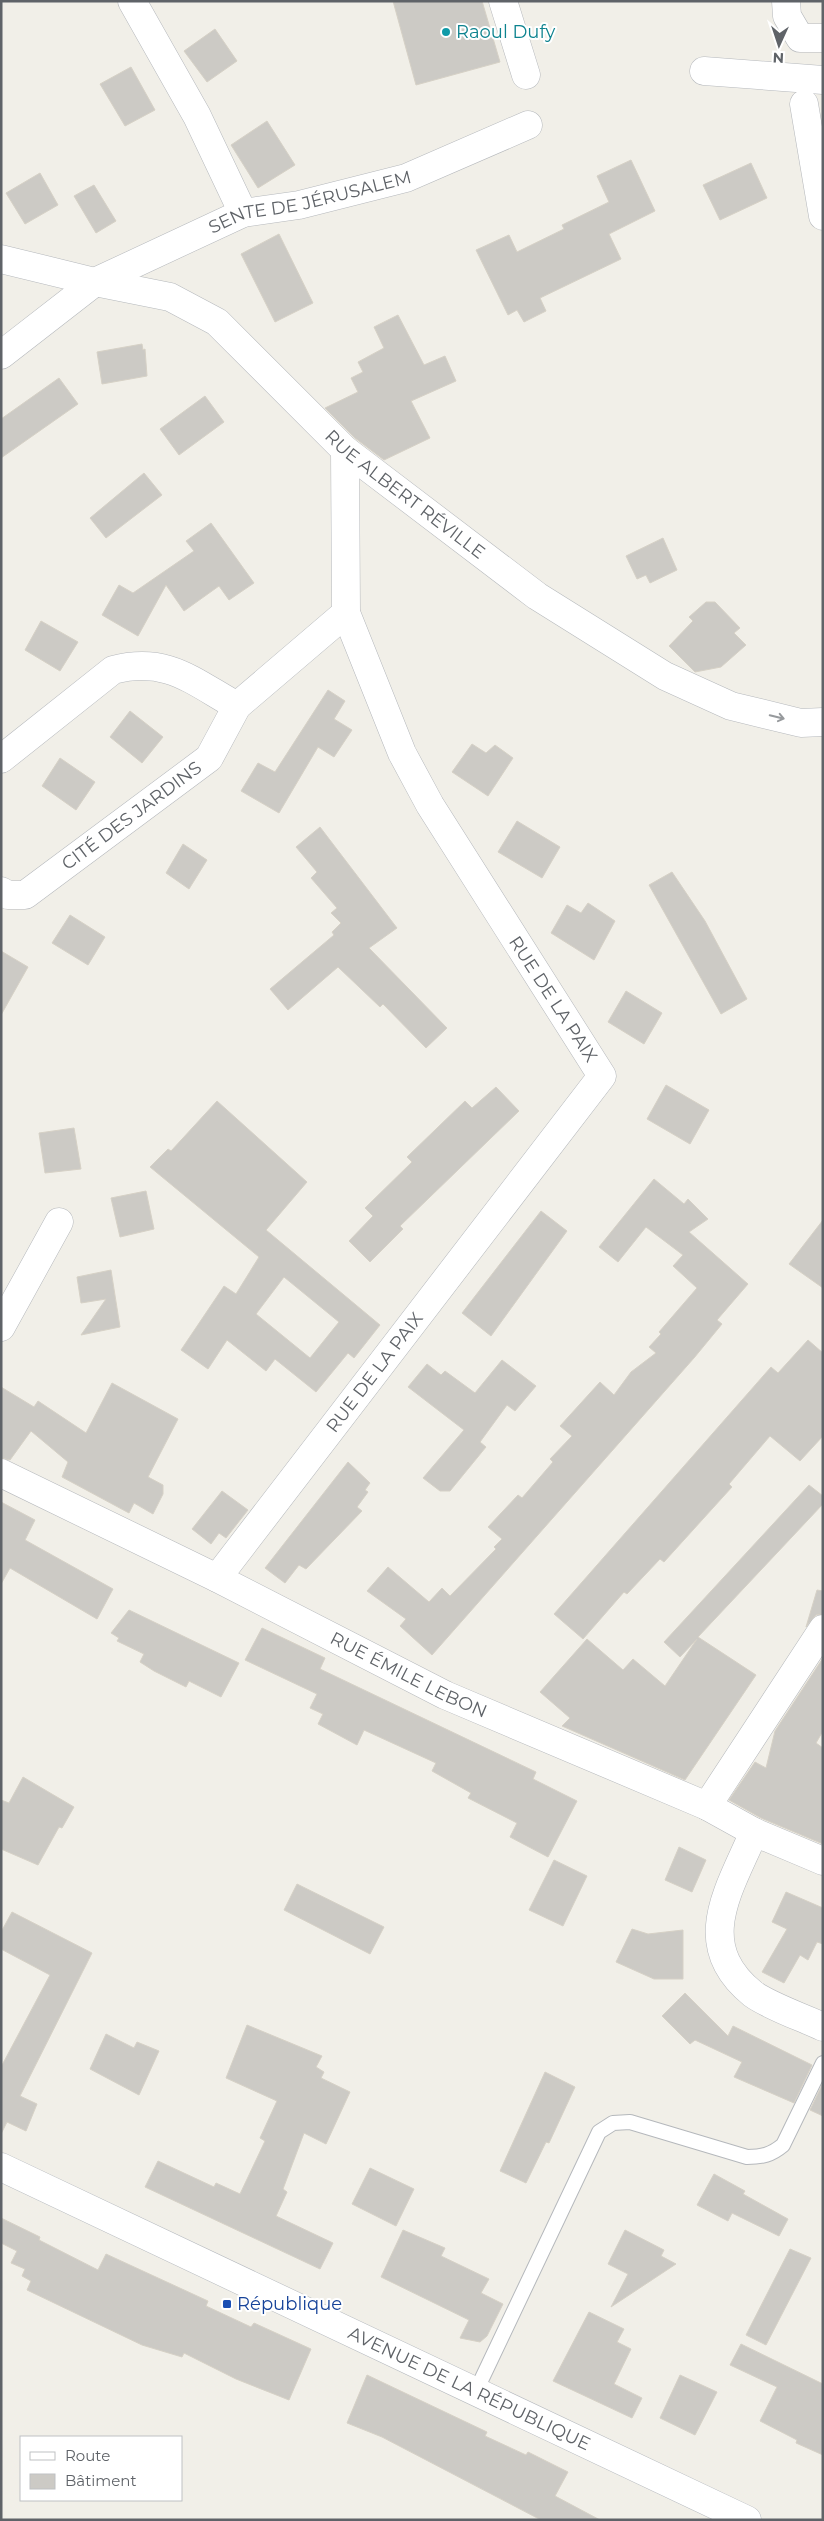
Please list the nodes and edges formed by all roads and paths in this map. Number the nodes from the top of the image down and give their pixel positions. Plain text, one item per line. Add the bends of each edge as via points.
1 (132, 1) edge
2 (503, 1) edge
3 (786, 1) edge
4 (823, 38) edge
5 (704, 71) dead end
6 (526, 75) dead end
7 (823, 80) edge
8 (804, 104) dead end
9 (528, 125) dead end
10 (243, 213) junction
11 (823, 216) edge
12 (1, 259) edge
13 (95, 282) junction
14 (1, 354) edge
15 (345, 450) junction
16 (346, 613) junction
17 (237, 706) junction
18 (823, 722) edge
19 (1, 759) edge
20 (1, 891) edge
21 (59, 1222) dead end
22 (1, 1327) edge
23 (1, 1473) edge
24 (217, 1578) junction
25 (823, 1629) edge
26 (707, 1806) junction
27 (754, 1832) junction
28 (823, 1861) edge
29 (823, 2027) edge
30 (823, 2063) edge
31 (1, 2167) edge
32 (476, 2392) junction
33 (747, 2520) edge

1 - 10 street via 197,116
2 - 6 street
3 - 4 street via 787,16 800,38
5 - 7 street
8 - 11 street
9 - 10 street, SENTE DE JÉRUSALEM via 406,178 299,205
10 - 13 street, SENTE DE JÉRUSALEM
12 - 13 street, RUE ALBERT RÉVILLE
13 - 14 street, SENTE DE JÉRUSALEM
13 - 15 street, RUE ALBERT RÉVILLE via 170,297 217,322
15 - 16 street, RUE DE LA PAIX
15 -> 18 street, RUE ALBERT RÉVILLE via 537,596 665,676 732,706 801,723
16 - 17 street, CITÉ DES JARDINS
16 - 24 street, RUE DE LA PAIX via 402,753 430,805 602,1076
17 - 19 street via 175,671 134,664 112,670
17 - 20 street, CITÉ DES JARDINS via 209,758 24,895 8,895
21 - 22 street
23 - 24 street, RUE ÉMILE LEBON
24 - 26 street, RUE ÉMILE LEBON via 445,1695
25 - 26 street
26 - 27 street, RUE ÉMILE LEBON
27 - 28 street, RUE ÉMILE LEBON
27 - 29 street via 721,1911 718,1940 730,1970 754,1994
30 - 32 lane via 783,2144 773,2153 747,2157 630,2122 613,2123 599,2132
31 - 32 street, AVENUE DE LA RÉPUBLIQUE
32 - 33 street, AVENUE DE LA RÉPUBLIQUE

